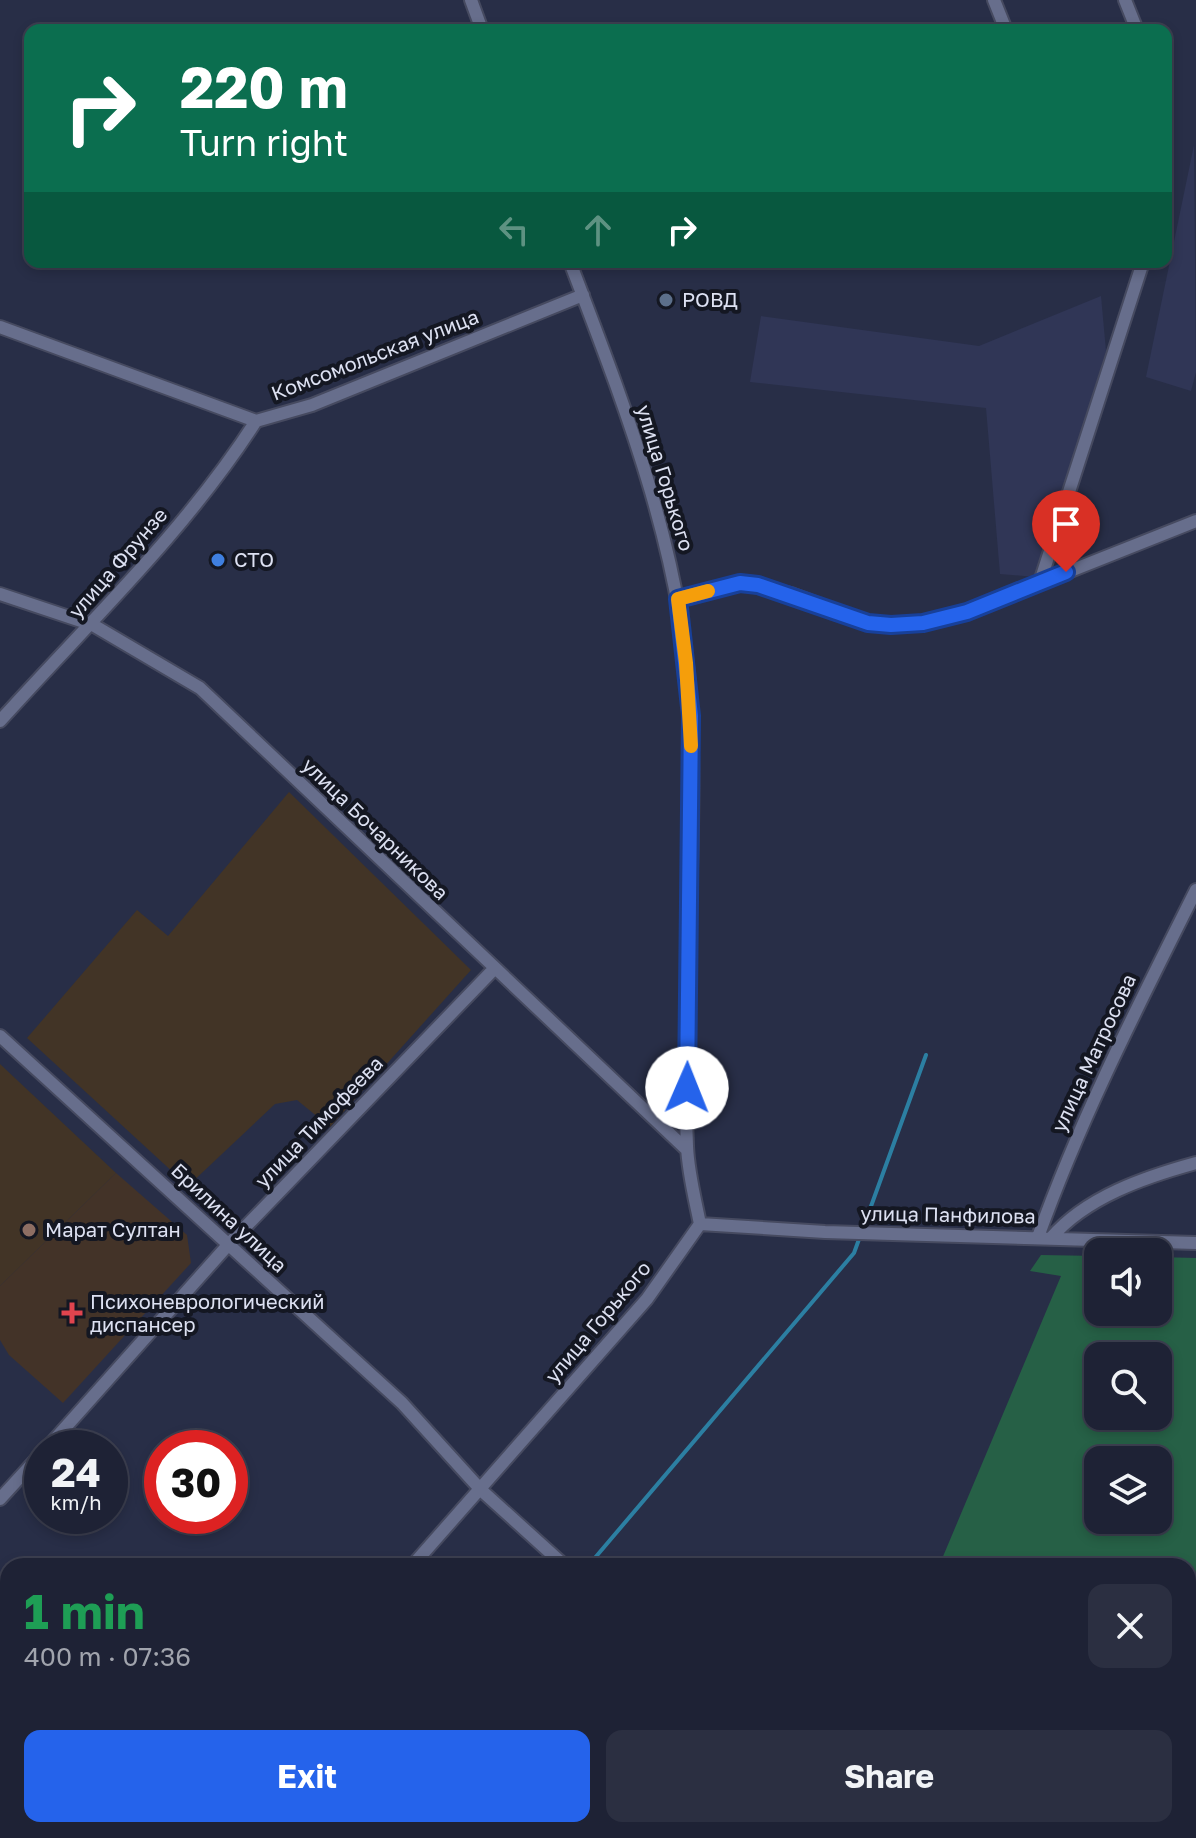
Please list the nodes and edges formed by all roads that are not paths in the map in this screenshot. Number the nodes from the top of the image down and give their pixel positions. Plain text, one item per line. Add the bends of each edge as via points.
1 (471, 0) edge
2 (994, 0) edge
3 (1125, 0) edge
4 (480, 24) edge
5 (1004, 24) edge
6 (1135, 24) edge
7 (572, 268) edge
8 (1141, 268) edge
9 (583, 295) junction
10 (0, 327) edge
11 (256, 421) junction
12 (1196, 521) edge
13 (1040, 582) junction
14 (0, 594) edge
15 (678, 599) junction
16 (93, 625) junction
17 (0, 721) edge
18 (1196, 890) edge
19 (494, 969) junction
20 (0, 1036) edge
21 (686, 1149) junction
22 (1196, 1163) edge
23 (700, 1224) junction
24 (1044, 1237) junction
25 (1196, 1243) edge
26 (228, 1245) junction
27 (63, 1430) edge
28 (24, 1473) edge
29 (481, 1490) junction
30 (0, 1499) edge
31 (419, 1558) edge
32 (556, 1558) edge

1 - 4 street
2 - 5 street
3 - 6 street
7 - 9 street, улица Горького
8 - 13 street
9 - 11 street, Комсомольская улица via 312,405
9 - 15 street, улица Горького via 636,440
10 - 11 street, Комсомольская улица
11 - 16 street, улица Фрунзе via 225,467
12 - 13 street
13 - 15 street via 967,612 891,625 868,623 749,584
14 - 16 street, улица Бочарникова
15 - 21 street, улица Горького via 691,727
16 - 17 street, улица Фрунзе
16 - 19 street, улица Бочарникова via 200,688
18 - 24 street, улица Матросова via 1057,1180
19 - 21 street, улица Бочарникова
19 - 26 street, улица Тимофеева
20 - 26 street, Брилина улица
21 - 23 street, улица Горького
22 - 24 street via 1148,1176 1071,1215
23 - 24 street, улица Панфилова
23 - 29 street, улица Горького via 647,1299
24 - 25 street, улица Панфилова
26 - 27 street, улица Тимофеева
26 - 29 street, Брилина улица via 402,1403
28 - 30 street
29 - 31 street, улица Горького
29 - 32 street, Брилина улица

